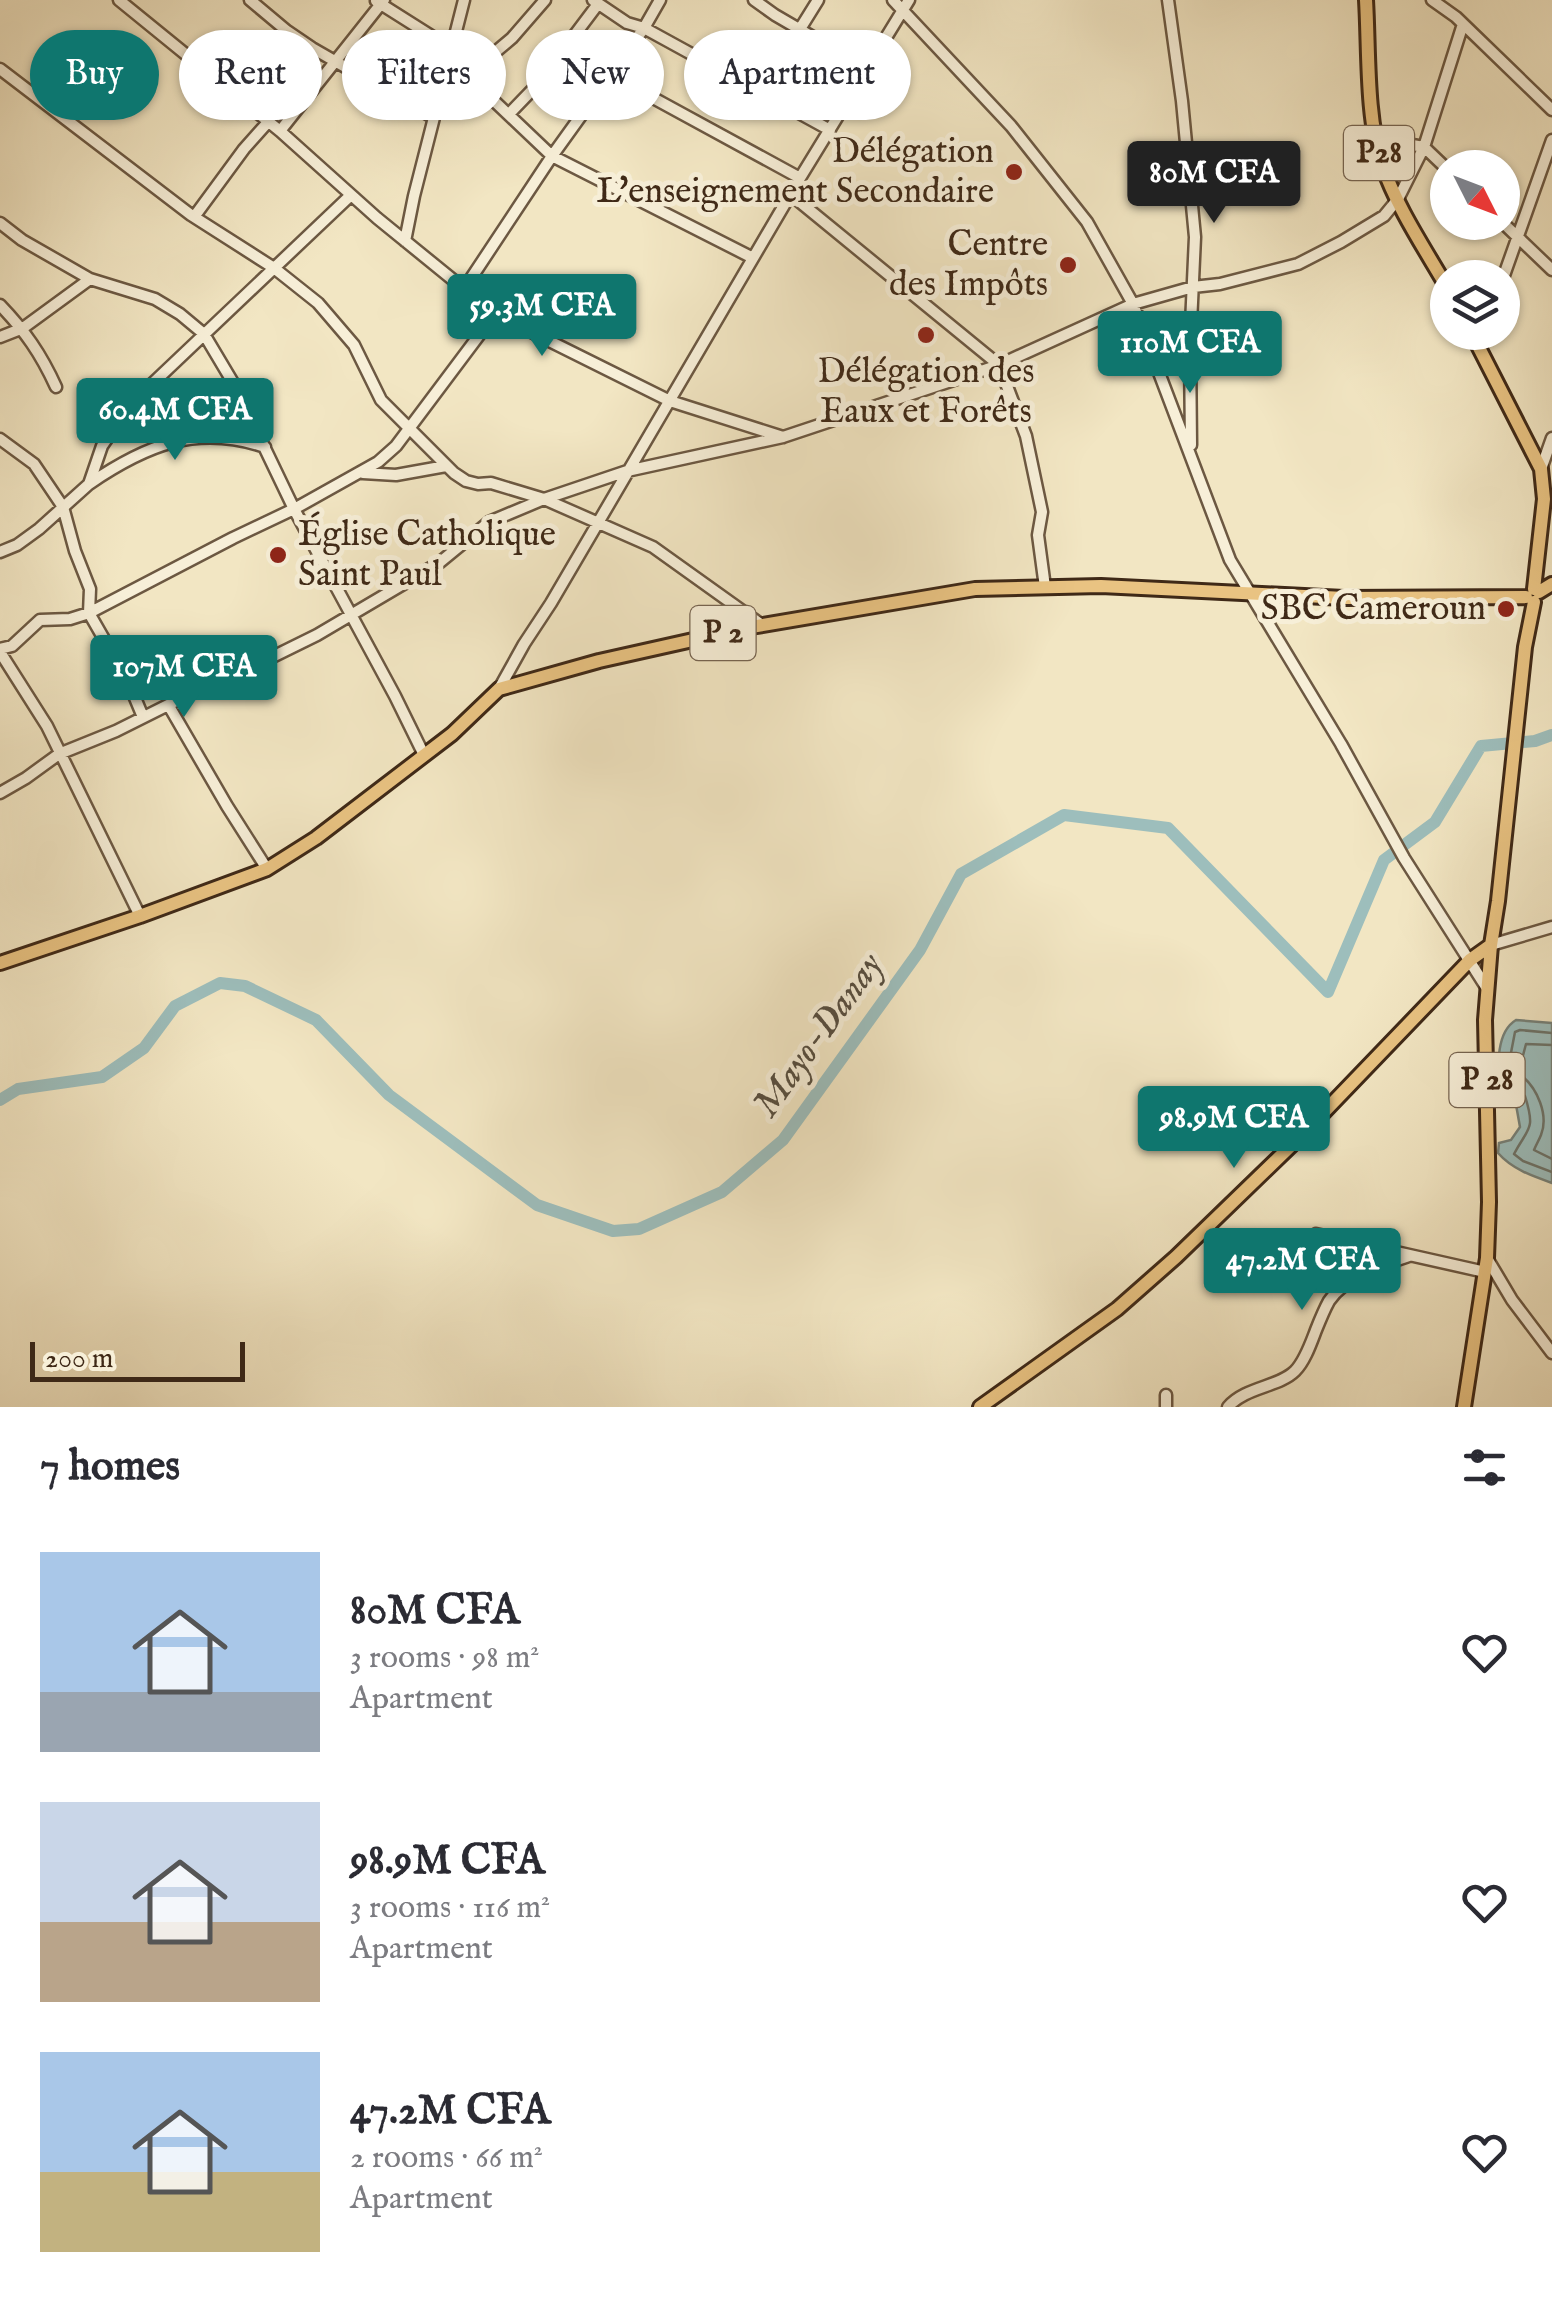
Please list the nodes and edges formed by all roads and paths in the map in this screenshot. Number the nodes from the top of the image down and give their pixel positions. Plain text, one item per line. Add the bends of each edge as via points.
1 (118, 0) edge
2 (250, 0) edge
3 (464, 0) edge
4 (545, 0) edge
5 (660, 0) edge
6 (754, 0) edge
7 (818, 0) edge
8 (893, 0) edge
9 (1168, 0) edge
10 (1366, 0) edge
11 (1432, 0) edge
12 (380, 2) edge
13 (596, 2) edge
14 (906, 5) edge
15 (1463, 24) junction
16 (644, 28) junction
17 (418, 30) edge
18 (457, 30) edge
19 (800, 30) joint
20 (890, 30) edge
21 (506, 43) edge
22 (336, 62) junction
23 (342, 65) edge
24 (0, 68) edge
25 (664, 104) edge
26 (1552, 110) edge
27 (508, 114) joint
28 (433, 120) edge
29 (578, 120) edge
30 (836, 120) edge
31 (269, 121) junction
32 (830, 130) junction
33 (280, 131) junction
34 (1377, 139) junction
35 (1552, 140) edge
36 (1424, 147) junction
37 (1430, 153) edge
38 (552, 156) junction
39 (800, 178) junction
40 (790, 194) junction
41 (351, 195) junction
42 (1398, 199) junction
43 (194, 217) junction
44 (0, 224) edge
45 (1520, 230) edge
46 (1520, 238) edge
47 (405, 241) junction
48 (753, 258) junction
49 (1432, 260) edge
50 (274, 268) junction
51 (1552, 270) edge
52 (90, 280) junction
53 (1193, 288) junction
54 (464, 289) junction
55 (1134, 304) junction
56 (0, 305) edge
57 (495, 314) junction
58 (23, 328) junction
59 (204, 334) junction
60 (0, 337) edge
61 (1481, 350) edge
62 (999, 364) junction
63 (56, 387) dead end
64 (670, 401) junction
65 (408, 429) junction
66 (783, 437) junction
67 (1552, 438) edge
68 (0, 440) edge
69 (265, 448) junction
70 (1191, 456) junction
71 (446, 466) junction
72 (627, 470) junction
73 (1540, 470) junction
74 (360, 472) junction
75 (88, 484) junction
76 (1548, 489) edge
77 (544, 500) junction
78 (63, 507) junction
79 (294, 509) junction
80 (599, 522) junction
81 (0, 552) edge
82 (1552, 584) edge
83 (1045, 587) junction
84 (1248, 592) junction
85 (1533, 595) junction
86 (89, 614) junction
87 (350, 615) junction
88 (762, 625) junction
89 (0, 650) edge
90 (499, 690) junction
91 (169, 706) junction
92 (144, 717) junction
93 (59, 754) junction
94 (424, 756) junction
95 (0, 794) edge
96 (267, 869) junction
97 (140, 916) junction
98 (1552, 927) edge
99 (1491, 945) junction
100 (1470, 960) junction
101 (0, 963) edge
102 (1488, 991) junction
103 (1316, 1234) dead end
104 (1409, 1256) junction
105 (1486, 1265) junction
106 (1552, 1353) edge
107 (980, 1407) edge
108 (1228, 1407) edge
109 (1464, 1407) edge

1 - 31 street
2 - 22 street
3 - 18 street
4 - 21 street
5 - 16 street
6 - 19 street
7 - 19 street
8 - 14 street
9 - 53 street via 1195,237
10 - 34 main road, P28
11 - 15 street
12 - 17 street
12 - 22 street
13 - 16 street
13 - 27 street via 538,84
14 - 20 street
14 - 55 street via 1075,206
15 - 26 street
15 - 36 street
16 - 32 street
22 - 23 street
22 - 33 street
24 - 43 street
25 - 39 street
27 - 38 street
28 - 47 street
29 - 38 street
30 - 32 street
31 - 33 street
31 - 43 street
32 - 39 street
33 - 41 street
34 - 36 street
34 - 42 main road, P28
35 - 45 street
36 - 37 street
36 - 42 street
38 - 48 street
38 - 54 street
39 - 40 street
40 - 48 street
40 - 62 street
41 - 47 street
41 - 50 street
42 - 49 main road, P28
42 - 53 street via 1384,216 1298,264
43 - 50 street
44 - 52 street
46 - 51 street
47 - 54 street
48 - 64 street
50 - 59 street
50 - 65 street via 342,329 382,400
52 - 58 street
52 - 59 street via 155,299
53 - 55 street
53 - 70 street
54 - 57 street
55 - 62 street
55 - 70 street
56 - 58 street
57 - 64 street
57 - 65 street
58 - 60 street
58 - 63 street
59 - 69 street
59 - 75 street via 132,403 102,446
61 - 73 main road, P 28
62 - 66 street
62 - 83 street via 1026,436 1042,512
64 - 66 street
64 - 72 street
65 - 71 street
65 - 74 street via 386,456
66 - 72 street
67 - 73 street
68 - 78 street via 31,460
69 - 75 street via 218,436 186,440 124,460
69 - 79 street
70 - 84 street via 1223,546
71 - 74 street via 396,475
71 - 77 street via 466,481
72 - 77 street
72 - 80 street
73 - 76 main road, P 28
74 - 79 street
75 - 78 street
76 - 85 main road, P 28
77 - 80 street
77 - 87 street via 489,522 439,562
78 - 81 street
78 - 86 street via 90,589
79 - 86 street
79 - 87 street
80 - 88 street via 654,547
80 - 90 street
82 - 85 main road, P 2
83 - 84 main road, P 2
83 - 88 main road, P 2 via 975,589
84 - 85 main road, P 2
84 - 100 street
85 - 99 main road, P 28
86 - 89 street via 40,620
86 - 92 street
87 - 91 street
87 - 94 street
88 - 90 main road, P 2
89 - 93 street
90 - 94 main road, P 2
91 - 92 street
91 - 96 street
92 - 93 street
93 - 95 street
93 - 97 street
94 - 96 main road, P 2
96 - 97 main road, P 2
97 - 101 main road, P 2
98 - 99 street
99 - 100 main road
99 - 102 main road, P 28
100 - 102 street
100 - 107 main road via 1176,1257
102 - 105 main road, P 28
103 - 104 street
104 - 105 street
104 - 108 street via 1378,1266 1336,1294 1295,1371
105 - 106 street
105 - 109 main road, P 28

